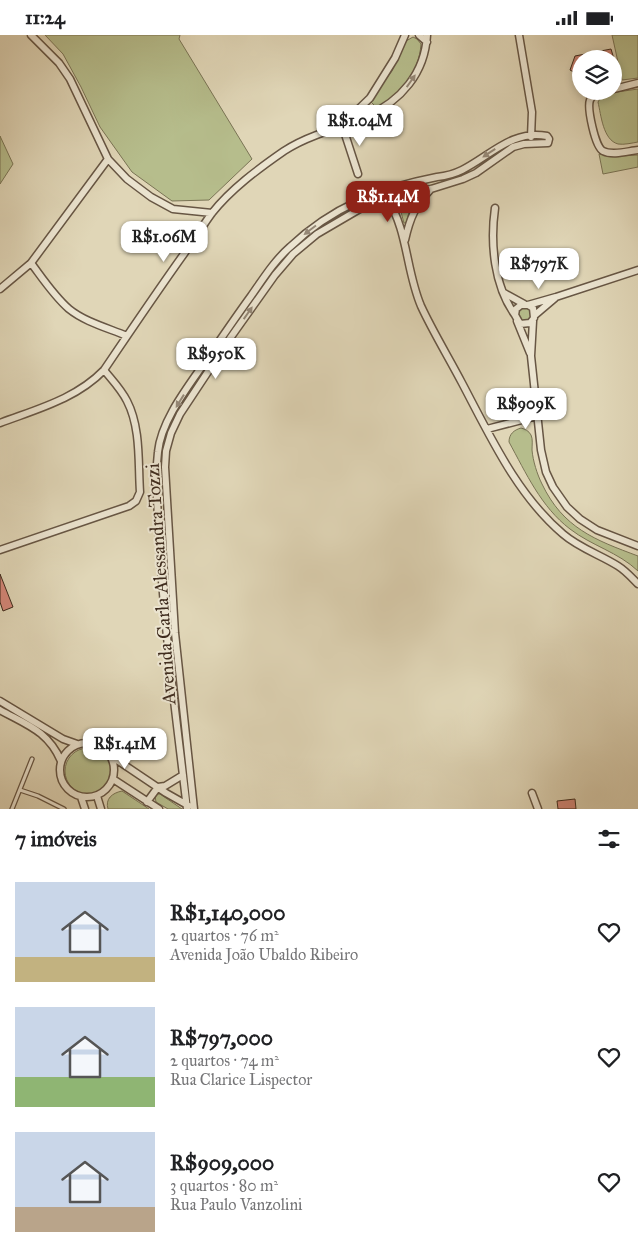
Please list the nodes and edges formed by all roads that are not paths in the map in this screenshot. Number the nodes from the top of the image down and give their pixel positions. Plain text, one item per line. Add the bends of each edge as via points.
1 (31, 35) edge
2 (405, 35) edge
3 (419, 35) edge
4 (519, 35) edge
5 (427, 39) edge
6 (638, 83) edge
7 (622, 87) edge
8 (370, 98) junction
9 (590, 100) edge
10 (383, 109) junction
11 (342, 125) junction
12 (531, 135) junction
13 (531, 144) junction
14 (638, 150) edge
15 (108, 159) junction
16 (358, 174) dead end
17 (431, 189) junction
18 (387, 198) junction
19 (495, 208) dead end
20 (212, 213) junction
21 (405, 241) junction
22 (31, 263) junction
23 (638, 270) edge
24 (0, 289) edge
25 (503, 292) junction
26 (556, 297) junction
27 (526, 305) junction
28 (516, 318) junction
29 (534, 318) junction
30 (127, 336) junction
31 (531, 356) junction
32 (104, 370) junction
33 (537, 416) junction
34 (0, 423) edge
35 (487, 429) junction
36 (638, 546) edge
37 (0, 550) edge
38 (638, 584) edge
39 (0, 701) edge
40 (0, 710) edge
41 (77, 744) junction
42 (109, 754) junction
43 (32, 759) dead end
44 (60, 761) junction
45 (183, 775) junction
46 (113, 779) junction
47 (158, 787) junction
48 (20, 790) junction
49 (532, 793) dead end
50 (97, 795) junction
51 (81, 797) junction
52 (147, 802) junction
53 (186, 807) edge
54 (12, 809) edge
55 (64, 809) edge
56 (86, 809) edge
57 (101, 809) edge
58 (159, 809) edge
59 (194, 809) edge
60 (538, 809) edge

1 - 15 street via 70,79
2 - 8 street
3 - 5 street
4 - 12 street via 532,112
10 -> 5 street via 414,78
6 - 7 street
8 - 10 street via 372,105
8 - 11 street
9 - 14 street via 596,144 611,153
10 - 11 street
11 - 16 street
11 - 20 street via 301,140 262,166
12 - 13 street
12 - 13 street, Avenida Carla Alessandra Tozzi via 549,139 546,144
12 -> 45 street, Avenida Carla Alessandra Tozzi via 506,142 472,165 449,175 411,182 351,203 308,231 271,267 167,422 160,438 157,495 166,632
13 - 17 street, Avenida Carla Alessandra Tozzi via 514,147 463,179
15 - 20 street via 127,179 173,209
15 - 22 street
17 - 18 street, Avenida Carla Alessandra Tozzi
17 - 21 street via 410,219
18 - 21 street
59 -> 18 street, Avenida Carla Alessandra Tozzi via 170,572 165,467 171,433 231,337 293,254 317,234 347,216
19 - 25 street via 493,239
20 - 30 street
21 - 35 street via 421,306
22 - 24 street
22 - 30 street via 70,310
23 - 26 street
25 - 27 street
25 - 28 street
26 - 27 street
26 - 29 street
27 - 28 street via 516,309
27 - 29 street via 533,308
28 - 29 street via 520,324 527,324
28 - 31 street
29 - 31 street
30 - 32 street
31 - 33 street
32 - 34 street via 94,380 59,401
32 - 37 street via 128,402 133,416 140,492 136,501
33 - 35 street
33 - 36 street via 546,472 568,507 597,530
35 - 38 street via 522,490 543,515 564,535 620,567
39 - 41 street
40 - 44 street via 44,735
41 - 42 street via 95,744
41 - 44 street
42 - 46 street via 113,762
42 - 47 street
43 - 48 lane
44 - 51 street via 61,779 72,793
45 - 47 street
45 - 53 street, Avenida Carla Alessandra Tozzi
46 - 50 street
46 - 52 street
47 - 52 street
47 - 53 street
48 - 54 lane
48 - 55 lane
49 - 60 street
50 - 51 street
50 - 57 street
51 - 56 street
52 - 58 street
53 - 59 street

